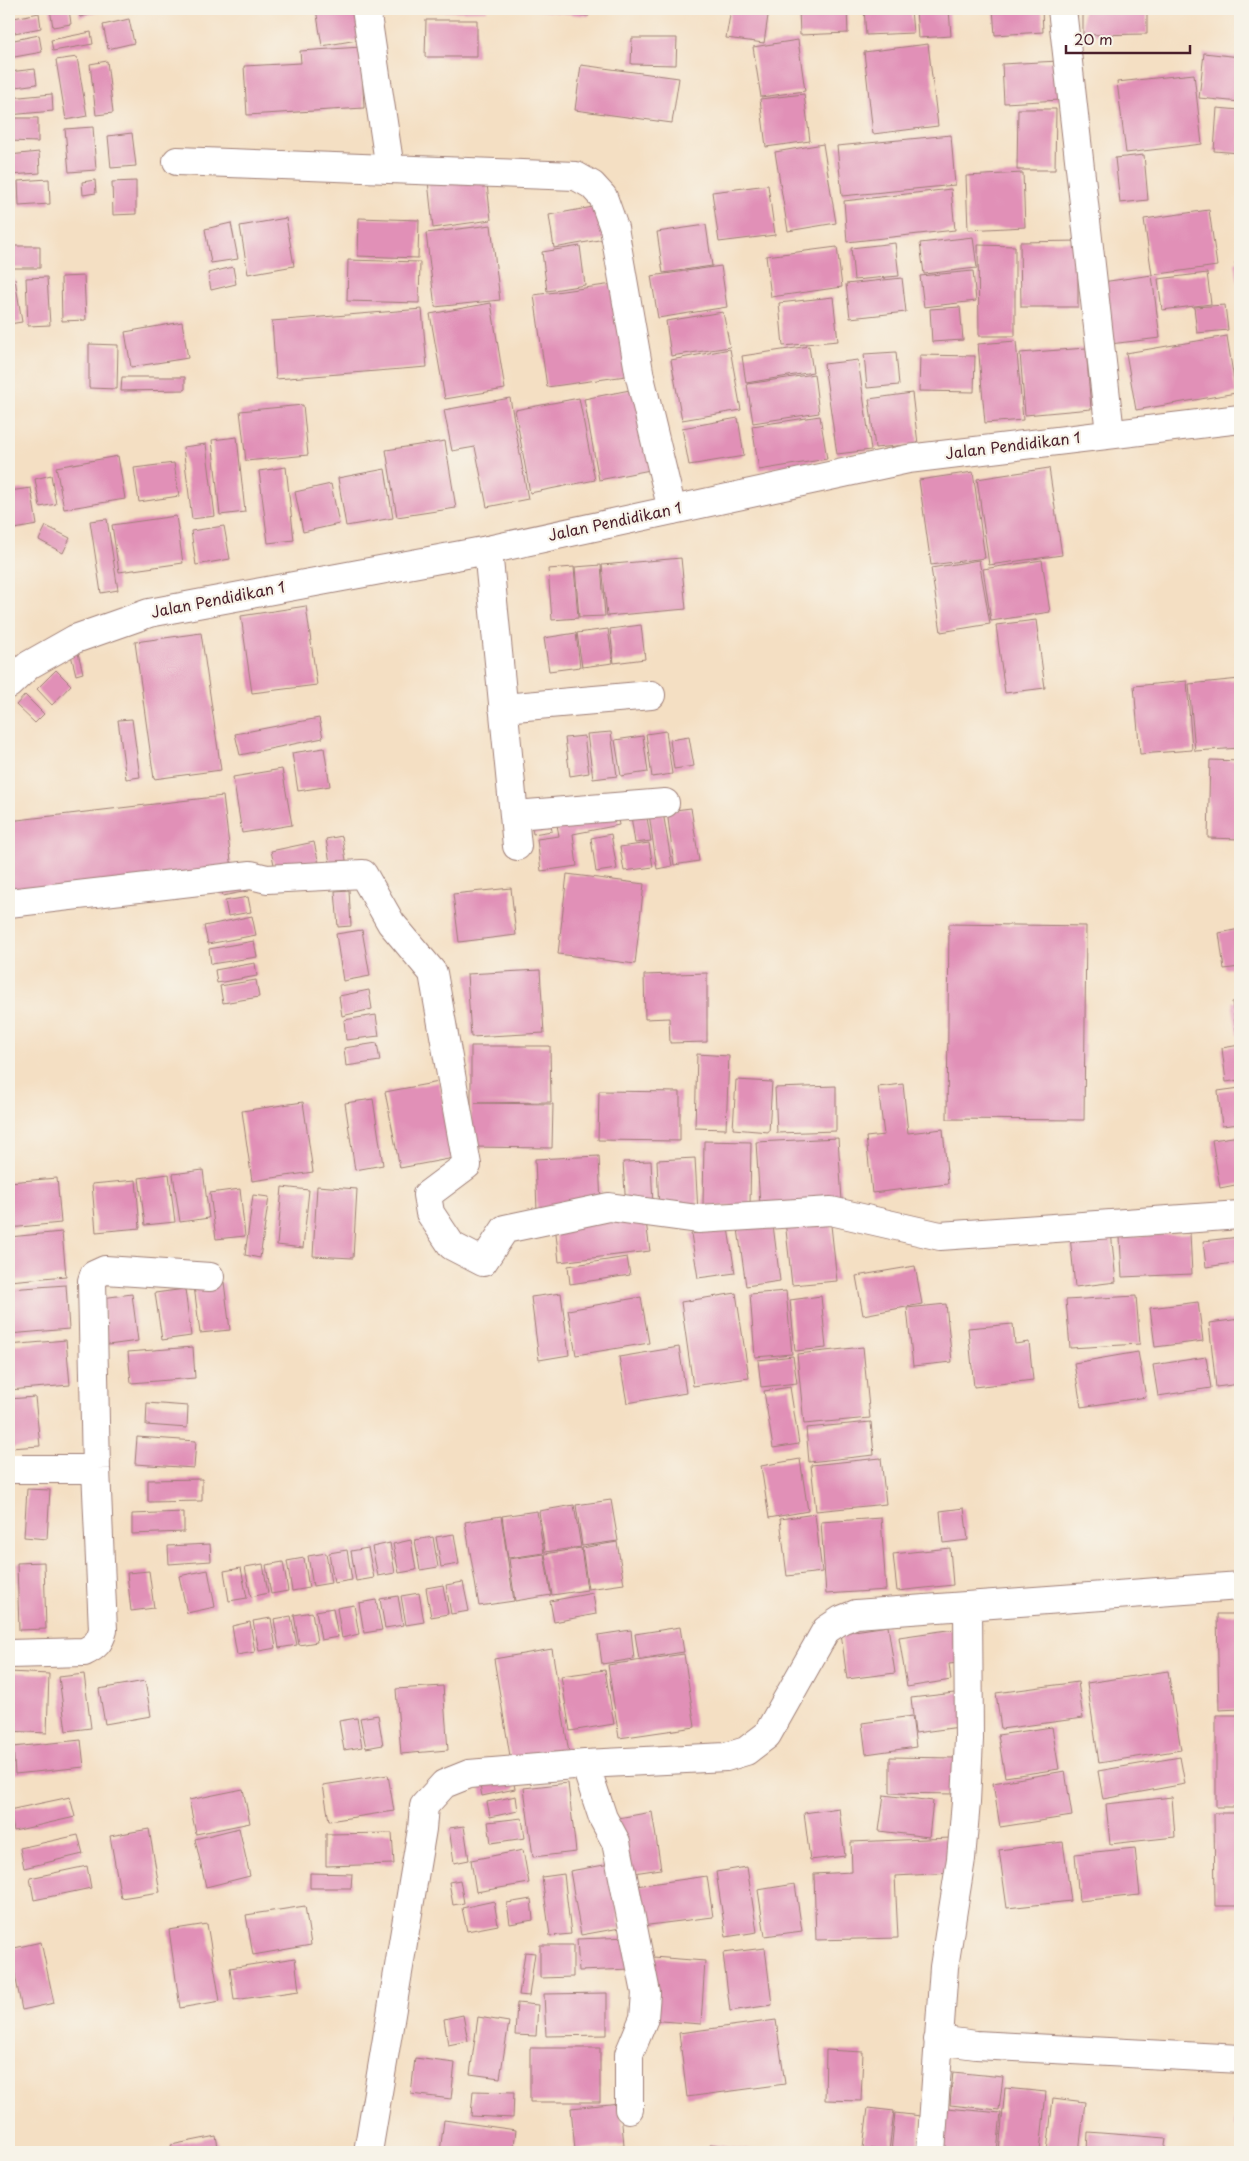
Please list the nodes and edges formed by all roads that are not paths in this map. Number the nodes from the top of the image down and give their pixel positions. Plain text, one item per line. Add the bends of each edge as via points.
1 (366, 9) edge
2 (1062, 9) edge
3 (177, 161) dead end
4 (390, 169) junction
5 (1240, 419) edge
6 (1110, 434) junction
7 (672, 510) junction
8 (488, 550) junction
9 (9, 684) edge
10 (651, 694) dead end
11 (503, 708) junction
12 (665, 804) dead end
13 (515, 815) junction
14 (517, 846) dead end
15 (9, 902) edge
16 (1240, 1215) edge
17 (210, 1278) dead end
18 (9, 1469) edge
19 (96, 1469) junction
20 (1240, 1586) edge
21 (968, 1606) junction
22 (9, 1654) edge
23 (585, 1764) junction
24 (938, 2040) junction
25 (1240, 2060) edge
26 (629, 2109) dead end
27 (368, 2152) edge
28 (931, 2152) edge

1 - 4 street
2 - 6 street
3 - 4 street
4 - 7 street via 576,176 592,185 603,197 614,228 640,376
5 - 6 street, Jalan Pendidikan 1
6 - 7 street, Jalan Pendidikan 1 via 908,459
7 - 8 street, Jalan Pendidikan 1
8 - 9 street, Jalan Pendidikan 1 via 149,613 75,639 29,665
8 - 11 street
10 - 11 street
11 - 13 street
12 - 13 street
13 - 14 street
15 - 16 street via 251,875 266,879 363,874 391,923 433,973 467,1165 427,1195 430,1213 452,1246 483,1262 506,1229 609,1207 698,1219 830,1211 940,1236
17 - 19 street via 105,1270 94,1275
18 - 19 street
19 - 22 street via 101,1639 84,1652
20 - 21 street
21 - 23 street via 856,1614 841,1620 826,1630 767,1735 746,1751 726,1757
21 - 24 street via 970,1739 966,1802 962,1859 944,1967
23 - 26 street via 603,1818 616,1842 646,1993 644,2018 630,2054
23 - 27 street via 469,1774 444,1784 424,1806
24 - 25 street
24 - 28 street

